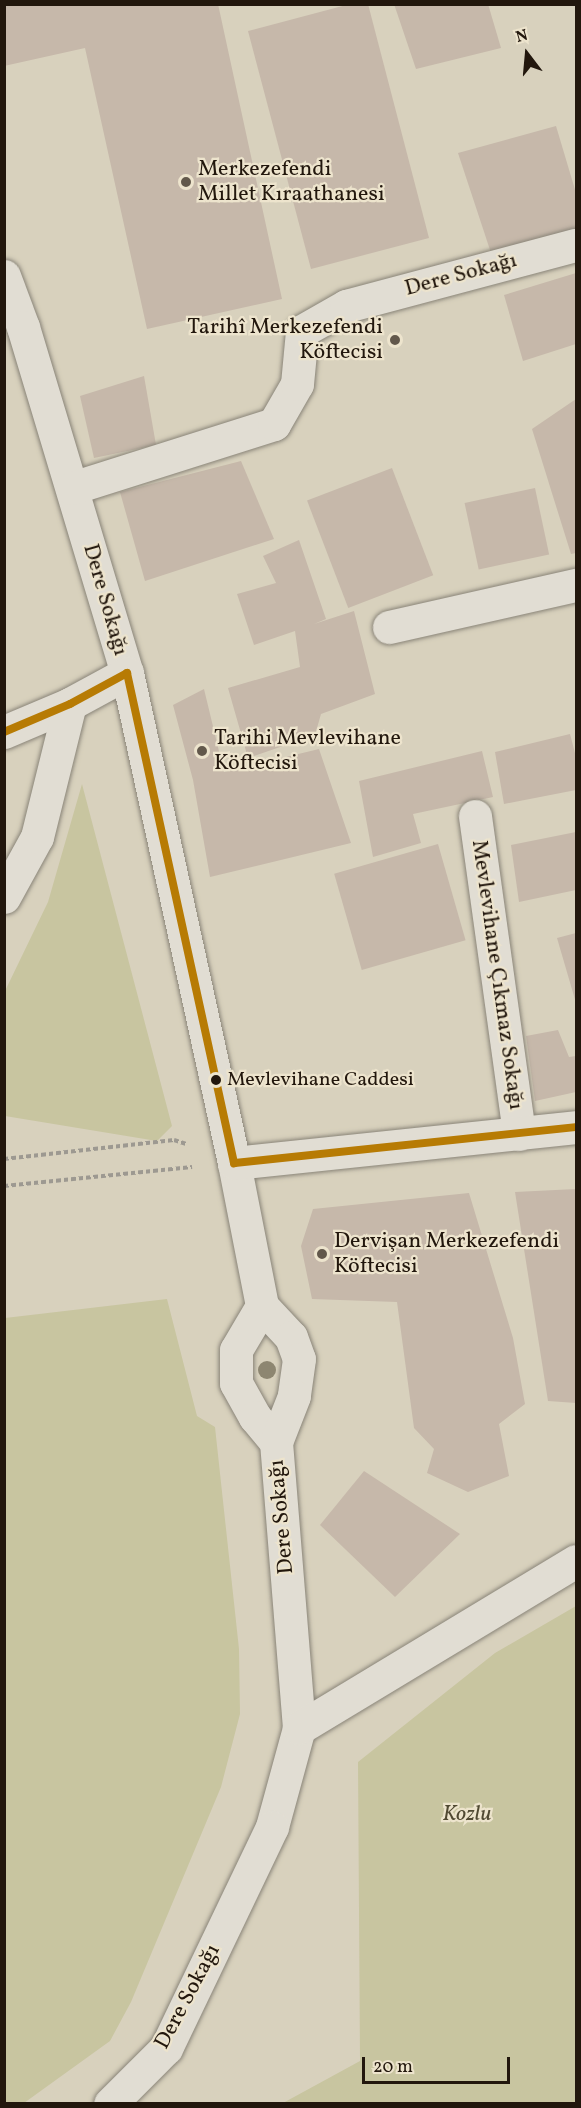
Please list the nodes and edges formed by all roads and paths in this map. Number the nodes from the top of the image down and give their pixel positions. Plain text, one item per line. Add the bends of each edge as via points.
1 (576, 245) edge
2 (4, 276) edge
3 (72, 488) junction
4 (576, 585) edge
5 (389, 627) dead end
6 (126, 673) junction
7 (70, 704) junction
8 (4, 732) edge
9 (475, 816) dead end
10 (4, 897) edge
11 (576, 1127) edge
12 (519, 1134) junction
13 (4, 1159) edge
14 (234, 1163) junction
15 (4, 1186) edge
16 (262, 1306) junction
17 (276, 1442) junction
18 (576, 1561) edge
19 (299, 1728) junction
20 (110, 2103) edge

1 - 3 street, Dere Sokağı via 346,306 302,332 297,384 274,424
2 - 3 street, Dere Sokağı
3 - 6 street, Dere Sokağı
4 - 5 street
6 - 7 street
6 - 14 street, Dere Sokağı
7 - 8 street
7 - 10 street via 38,837
9 - 12 street, Mevlevihane Çıkmaz Sokağı
11 - 12 street
12 - 14 street
13 - 14 path via 174,1140
14 - 15 path
14 - 16 street, Dere Sokağı
16 - 17 street via 291,1336 299,1359 294,1396
16 - 17 street, Dere Sokağı via 236,1350 236,1383 255,1417
17 - 19 street, Dere Sokağı
18 - 19 street
19 - 20 street, Dere Sokağı via 272,1827 166,2048

